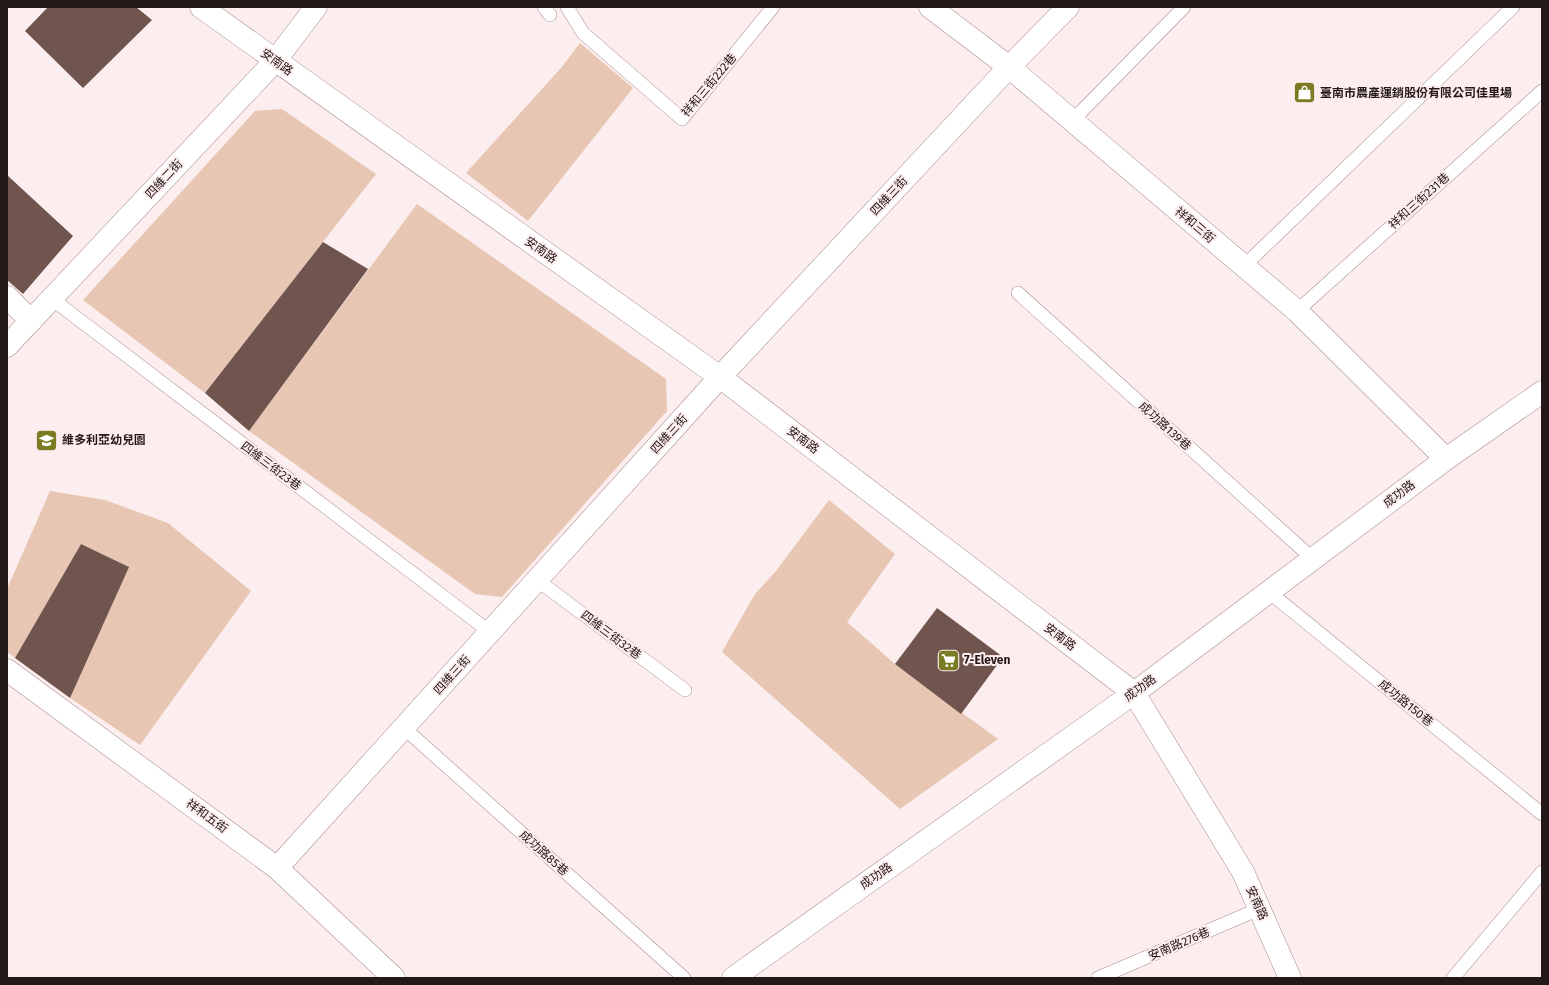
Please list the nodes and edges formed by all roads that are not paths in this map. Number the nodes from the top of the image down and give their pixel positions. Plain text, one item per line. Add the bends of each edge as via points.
1 (201, 7) edge
2 (316, 7) edge
3 (567, 7) edge
4 (773, 7) edge
5 (930, 7) edge
6 (1068, 7) edge
7 (1184, 7) edge
8 (1513, 7) edge
9 (275, 61) junction
10 (1009, 67) junction
11 (1542, 91) edge
12 (1072, 121) junction
13 (1244, 266) junction
14 (1018, 293) dead end
15 (7, 297) edge
16 (52, 299) junction
17 (1297, 311) junction
18 (31, 320) junction
19 (7, 346) edge
20 (720, 377) junction
21 (1542, 392) edge
22 (1446, 459) junction
23 (1313, 559) junction
24 (537, 580) junction
25 (1269, 592) junction
26 (490, 632) junction
27 (7, 670) edge
28 (685, 690) dead end
29 (1134, 693) junction
30 (404, 728) junction
31 (1542, 814) edge
32 (277, 868) junction
33 (1542, 872) edge
34 (1259, 910) junction
35 (394, 978) edge
36 (684, 978) edge
37 (733, 978) edge
38 (1098, 978) edge
39 (1290, 978) edge
40 (1453, 978) edge

1 - 9 street, 安南路
2 - 9 street, 四維二街
3 - 4 lane, 祥和三街222巷 via 584,33 682,119
5 - 10 street, 祥和三街
6 - 10 street, 四維三街
7 - 12 lane
8 - 13 lane
9 - 16 street, 四維二街
9 - 20 street, 安南路
10 - 12 street, 祥和三街
10 - 20 street, 四維三街
11 - 17 lane, 祥和三街231巷
12 - 13 street, 祥和三街
13 - 17 street, 祥和三街
14 - 23 lane, 成功路139巷
15 - 18 street
16 - 18 street, 四維二街
16 - 26 lane, 四維三街23巷
17 - 22 street, 祥和三街
18 - 19 street, 四維二街
20 - 24 street, 四維三街
20 - 29 street, 安南路
21 - 22 street, 成功路
22 - 23 street, 成功路
23 - 25 street, 成功路
24 - 26 street, 四維三街
24 - 28 lane, 四維三街32巷
25 - 29 street, 成功路
25 - 31 lane, 成功路150巷
26 - 30 street, 四維三街
27 - 32 street, 祥和五街
29 - 34 street, 安南路 via 1243,872
29 - 37 street, 成功路
30 - 32 street, 四維三街
30 - 36 lane, 成功路85巷
32 - 35 street, 祥和五街
33 - 40 lane
34 - 38 lane, 安南路276巷
34 - 39 street, 安南路

